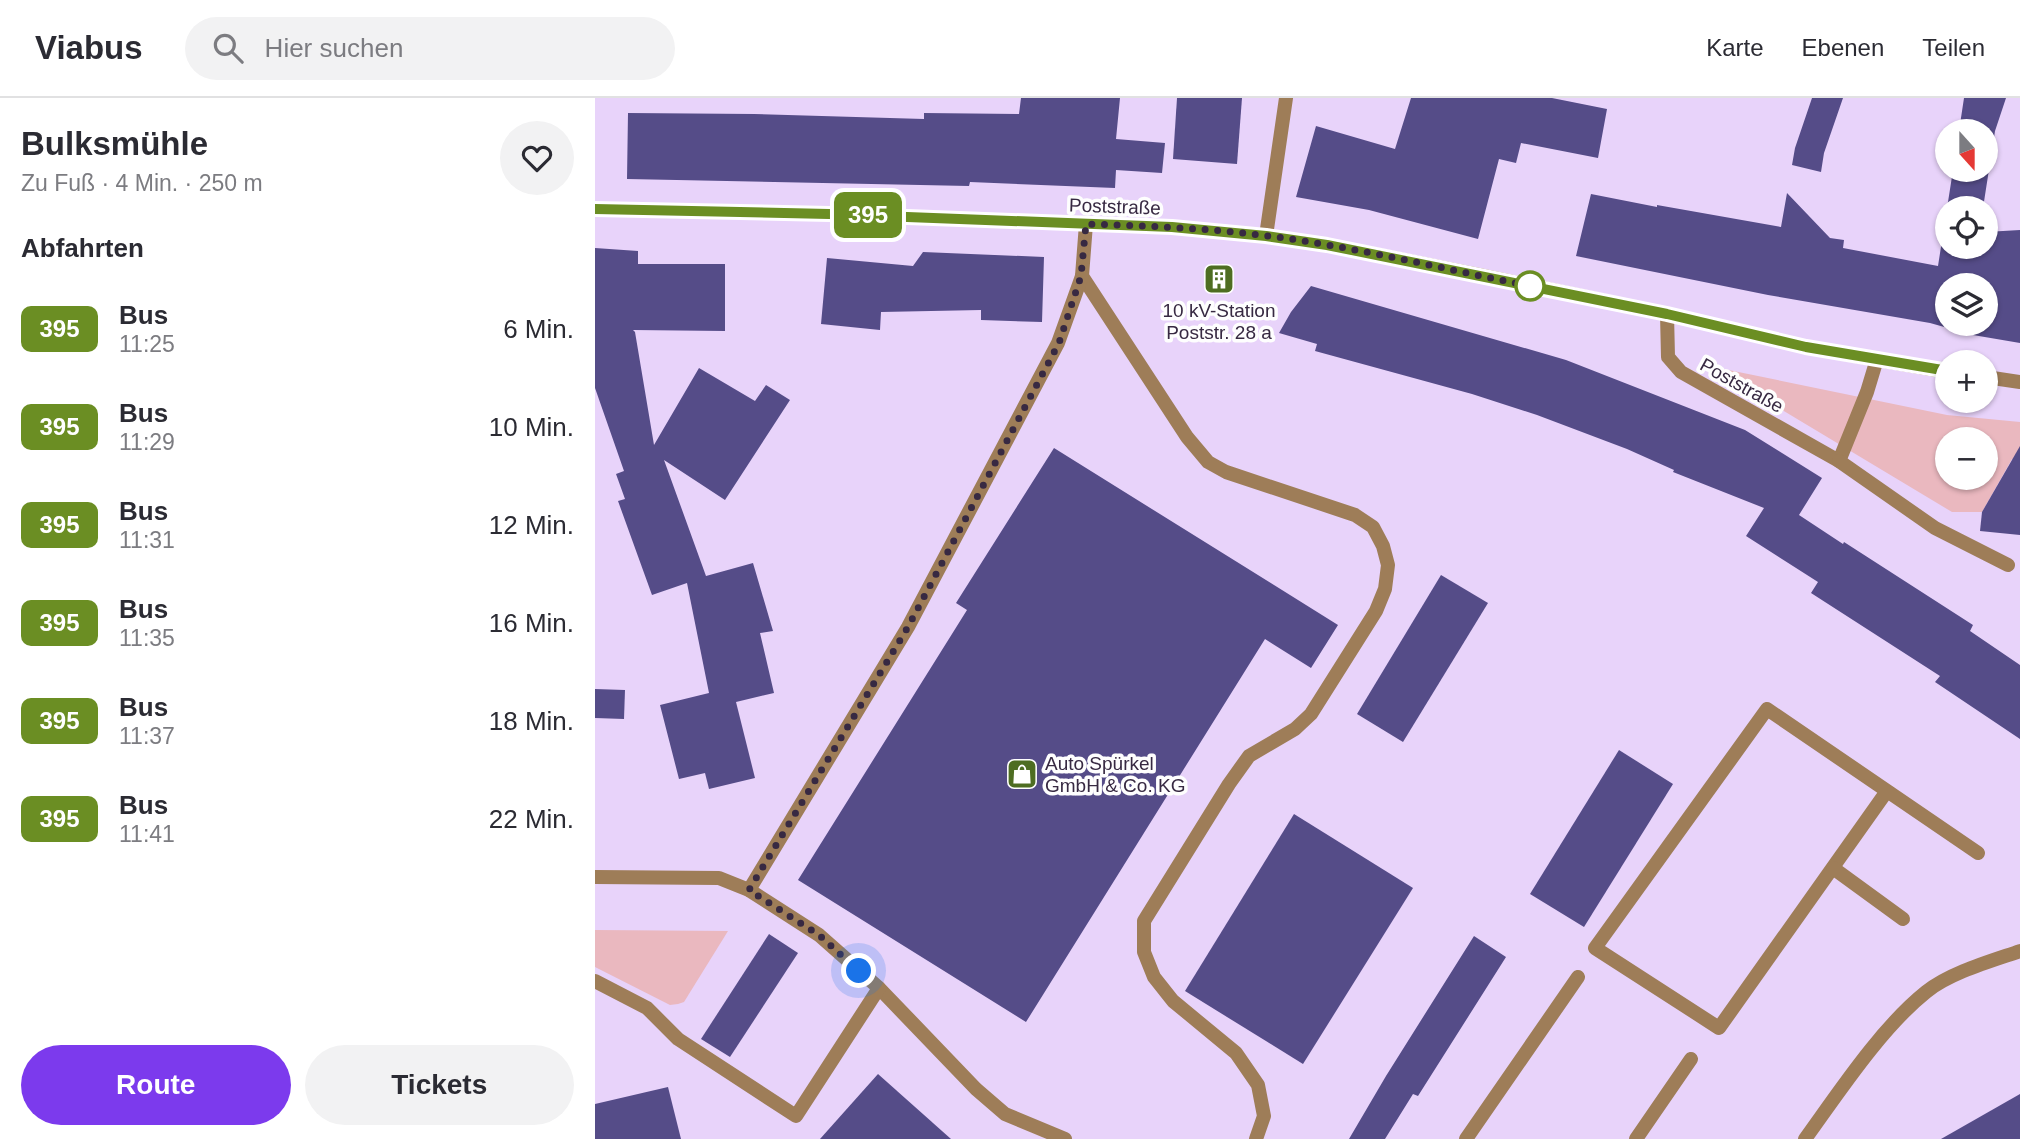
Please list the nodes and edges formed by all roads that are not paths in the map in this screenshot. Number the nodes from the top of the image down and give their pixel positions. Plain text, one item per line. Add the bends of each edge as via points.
1 (1286, 98) edge
2 (595, 209) edge
3 (1086, 224) junction
4 (1266, 236) junction
5 (1081, 276) junction
6 (1667, 314) junction
7 (1877, 359) junction
8 (1935, 370) edge
9 (1998, 379) edge
10 (2020, 382) edge
11 (1839, 461) junction
12 (2008, 565) dead end
13 (1887, 791) junction
14 (1977, 853) dead end
15 (1833, 868) junction
16 (595, 877) edge
17 (749, 890) junction
18 (1903, 919) dead end
19 (2020, 951) edge
20 (1578, 977) dead end
21 (595, 981) edge
22 (879, 988) junction
23 (1691, 1059) dead end
24 (1065, 1139) edge
25 (1256, 1139) edge
26 (1466, 1139) edge
27 (1636, 1139) edge
28 (1805, 1139) edge

1 - 4 street
2 - 3 street, Poststraße
3 - 4 street, Poststraße
3 - 5 street
4 - 6 street, Poststraße
5 - 17 street via 1059,343 914,614
5 - 25 street via 1208,462 1355,515 1373,527 1388,565 1376,611 1311,714 1249,756 1144,921 1143,952 1154,977 1173,1001 1236,1054 1258,1085 1263,1116
6 - 7 street, Poststraße
6 - 11 street, Poststraße via 1668,357 1681,372
7 - 8 street, Poststraße
7 - 11 street
9 - 10 street
11 - 12 street, Poststraße via 1935,528
13 - 14 street
13 - 15 street
13 - 15 street via 1767,709 1595,948 1719,1028
15 - 18 street
16 - 17 street via 719,878
17 - 22 street via 819,935
19 - 28 street via 1927,991 1892,1025
20 - 26 street
21 - 22 street via 647,1008 678,1039 796,1116
22 - 24 street via 1005,1114
23 - 27 street

